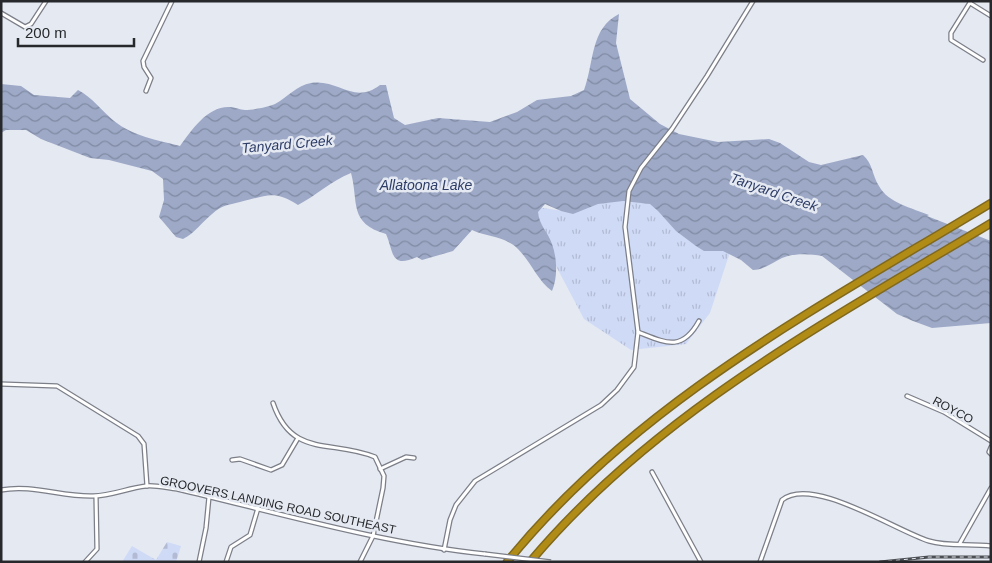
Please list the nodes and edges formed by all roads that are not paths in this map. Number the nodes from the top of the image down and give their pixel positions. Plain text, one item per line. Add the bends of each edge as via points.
1 (46, 1) edge
2 (172, 1) edge
3 (752, 1) edge
4 (971, 2) edge
5 (1, 13) edge
6 (991, 16) edge
7 (983, 60) dead end
8 (146, 91) dead end
9 (991, 203) edge
10 (991, 223) edge
11 (699, 321) dead end
12 (638, 332) junction
13 (1, 384) edge
14 (907, 396) dead end
15 (273, 403) dead end
16 (298, 438) junction
17 (991, 441) edge
18 (991, 447) edge
19 (991, 454) edge
20 (414, 458) dead end
21 (232, 460) dead end
22 (380, 469) junction
23 (652, 472) dead end
24 (147, 486) junction
25 (991, 488) edge
26 (1, 490) edge
27 (96, 496) junction
28 (209, 497) junction
29 (258, 508) junction
30 (373, 536) junction
31 (960, 544) junction
32 (991, 546) edge
33 (444, 550) junction
34 (85, 562) edge
35 (199, 562) edge
36 (226, 562) edge
37 (360, 562) edge
38 (507, 562) edge
39 (530, 562) edge
40 (551, 562) edge
41 (701, 562) edge
42 (760, 562) edge

1 - 5 street via 31,24 25,27
2 - 8 street via 143,61 151,78
3 - 12 street via 707,76 641,168 629,191 625,227
4 - 6 street
4 - 7 street via 951,33 951,40
9 - 38 highway via 753,348 684,394 591,472
10 - 39 highway via 768,358 683,417 603,485
11 - 12 street via 683,341 660,340
12 - 33 street via 634,367 617,390 600,405 475,481 464,492 450,520
13 - 24 street via 57,386 138,436 144,444
14 - 17 street, ROYCO via 944,412
15 - 16 street via 278,418 288,432
16 - 21 street via 282,465 271,470 240,459
16 - 22 street via 316,445 366,453 374,457
18 - 19 street
20 - 22 street via 406,457
22 - 30 street via 384,488
23 - 41 street
24 - 27 street, GROOVERS LANDING ROAD SOUTHEAST
24 - 28 street, GROOVERS LANDING ROAD SOUTHEAST
25 - 31 street
26 - 27 street, GROOVERS LANDING ROAD SOUTHEAST via 30,488 65,496
27 - 34 street via 97,549
28 - 29 street, GROOVERS LANDING ROAD SOUTHEAST
28 - 35 street
29 - 30 street, GROOVERS LANDING ROAD SOUTHEAST
29 - 36 street via 250,535 230,547
30 - 33 street, GROOVERS LANDING ROAD SOUTHEAST
30 - 37 street
31 - 32 street
31 - 42 street via 931,542 845,503 800,492 789,494 782,500
33 - 40 street, GROOVERS LANDING ROAD SOUTHEAST, bridge

